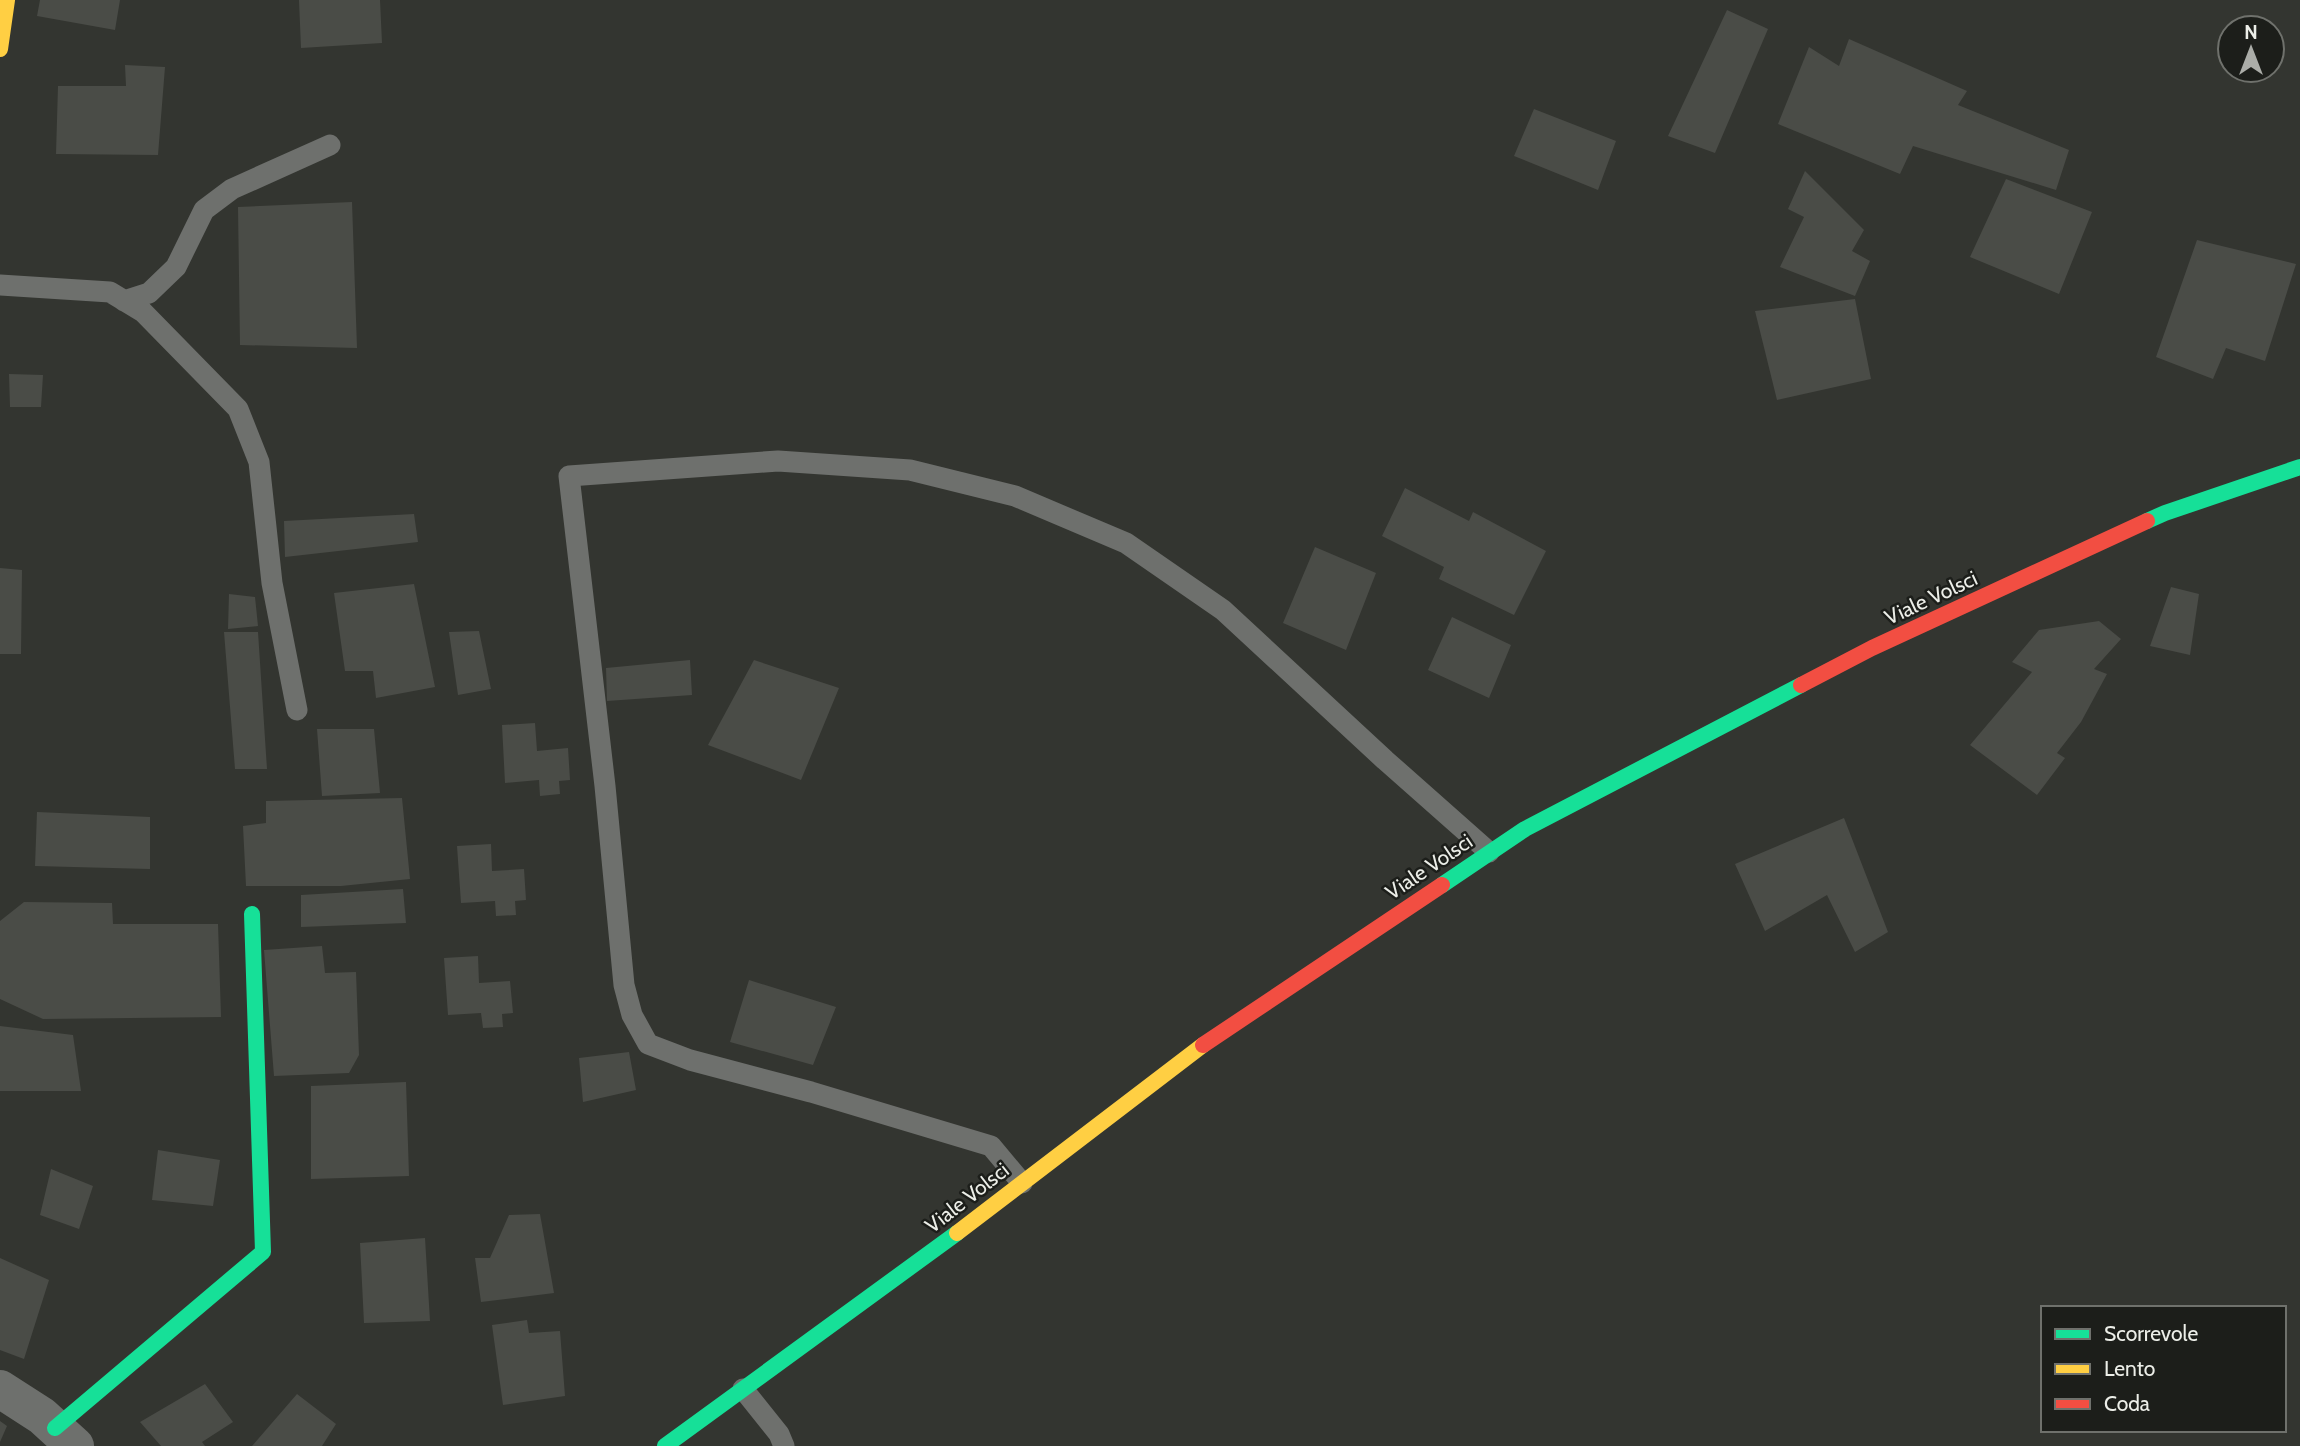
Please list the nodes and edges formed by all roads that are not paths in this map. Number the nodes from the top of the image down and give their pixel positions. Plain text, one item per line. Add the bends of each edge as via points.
1 (7, 0) edge
2 (0, 49) edge
3 (330, 145) dead end
4 (0, 285) edge
5 (124, 301) junction
6 (2300, 467) edge
7 (297, 710) dead end
8 (1489, 852) junction
9 (252, 914) dead end
10 (1022, 1183) junction
11 (0, 1389) edge
12 (743, 1389) junction
13 (65, 1437) edge
14 (665, 1446) edge
15 (783, 1446) edge

1 - 2 main road
3 - 5 lane via 232,189 204,210 176,267 149,293
4 - 5 lane via 110,292
5 - 7 lane via 143,312 238,409 259,463 272,583
6 - 8 main road, Viale Volsci via 2165,513 1872,648
8 - 10 main road, Viale Volsci via 1208,1041
8 - 10 lane via 1223,610 1125,543 1015,496 910,470 778,461 569,476 624,985 632,1016 648,1044 991,1146
9 - 13 main road via 263,1252
10 - 12 main road, Viale Volsci
11 - 13 street
12 - 14 main road, Viale Volsci
12 - 15 lane via 779,1434

